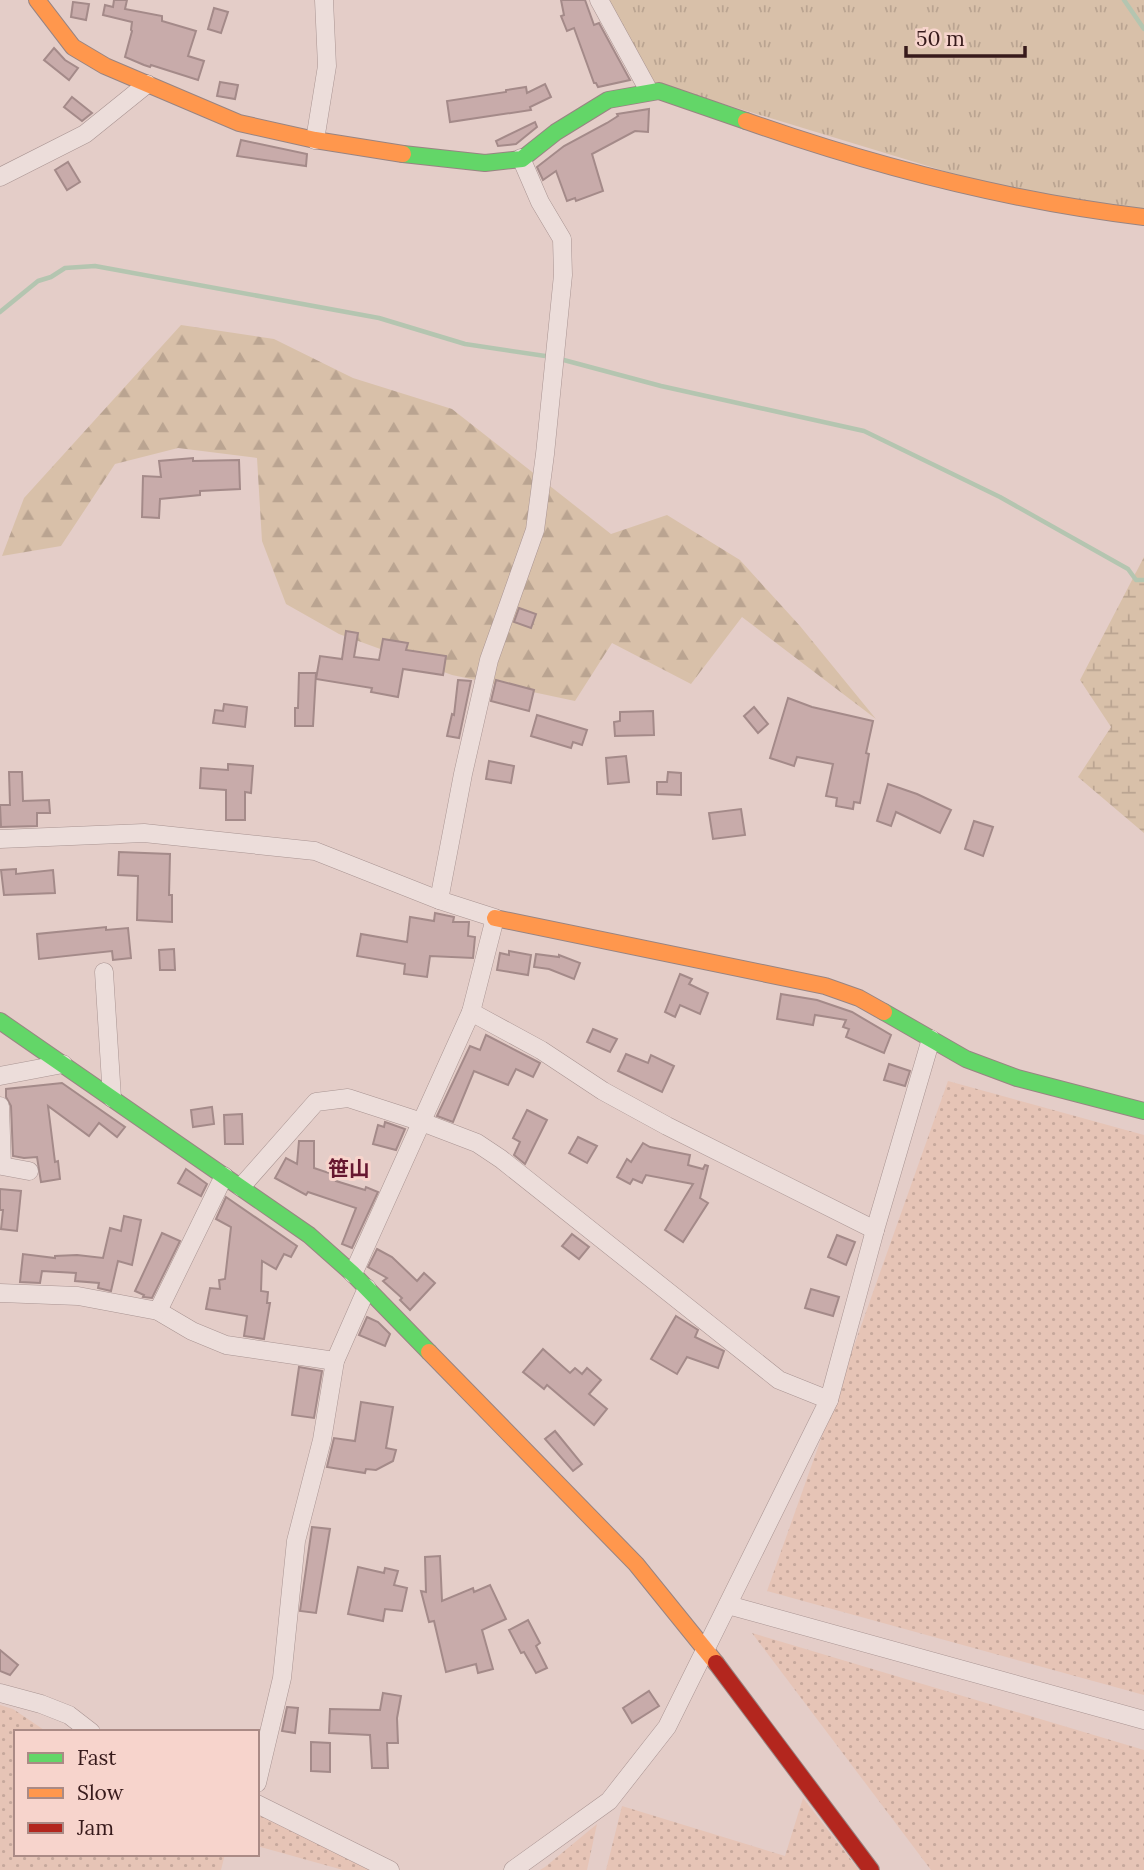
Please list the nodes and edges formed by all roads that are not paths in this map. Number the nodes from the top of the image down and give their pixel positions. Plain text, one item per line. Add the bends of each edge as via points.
1 (37, 0) edge
2 (324, 0) edge
3 (599, 0) edge
4 (147, 84) junction
5 (649, 91) junction
6 (316, 140) junction
7 (521, 158) junction
8 (0, 177) edge
9 (1144, 217) edge
10 (0, 839) edge
11 (439, 900) junction
12 (495, 918) junction
13 (104, 972) dead end
14 (471, 1012) junction
15 (0, 1021) edge
16 (931, 1039) junction
17 (63, 1064) junction
18 (0, 1076) edge
19 (112, 1098) junction
20 (0, 1106) edge
21 (1144, 1111) edge
22 (422, 1122) junction
23 (29, 1171) dead end
24 (225, 1176) junction
25 (241, 1187) junction
26 (875, 1230) junction
27 (353, 1275) junction
28 (367, 1288) junction
29 (0, 1293) edge
30 (158, 1311) junction
31 (335, 1361) junction
32 (828, 1400) junction
33 (728, 1605) junction
34 (705, 1648) junction
35 (0, 1693) edge
36 (1144, 1720) edge
37 (88, 1730) edge
38 (259, 1775) edge
39 (259, 1805) edge
40 (390, 1870) edge
41 (513, 1870) edge
42 (871, 1870) edge

1 - 4 street via 73,47
2 - 6 street via 327,66
3 - 5 street
4 - 6 street via 239,122
4 - 8 street via 85,134
5 - 7 street via 608,100
5 - 9 street via 873,162 1004,194
6 - 7 street via 433,159 485,163
7 - 11 street via 562,239 563,275 545,454 535,530 489,660
10 - 11 street via 144,833 315,851
11 - 12 street
12 - 14 street
12 - 16 street via 825,986 859,998
13 - 19 street
14 - 22 street
14 - 26 street via 667,1126
15 - 17 street
16 - 21 street via 966,1059 1017,1078
16 - 26 street
17 - 18 street
17 - 19 street
19 - 24 street
20 - 23 street via 2,1166
22 - 25 street via 348,1098 316,1102
22 - 27 street
22 - 32 street via 477,1143 501,1159 779,1380
24 - 25 street
24 - 30 street
25 - 27 street via 310,1235
26 - 32 street
27 - 28 street
28 - 31 street
28 - 34 street via 636,1564
29 - 30 street via 78,1296
30 - 31 street via 226,1345
31 - 38 street via 323,1440 296,1542 282,1678
32 - 33 street
33 - 34 street
33 - 36 street
34 - 41 street via 667,1727 609,1801
34 - 42 street
35 - 37 street via 69,1715
39 - 40 street

